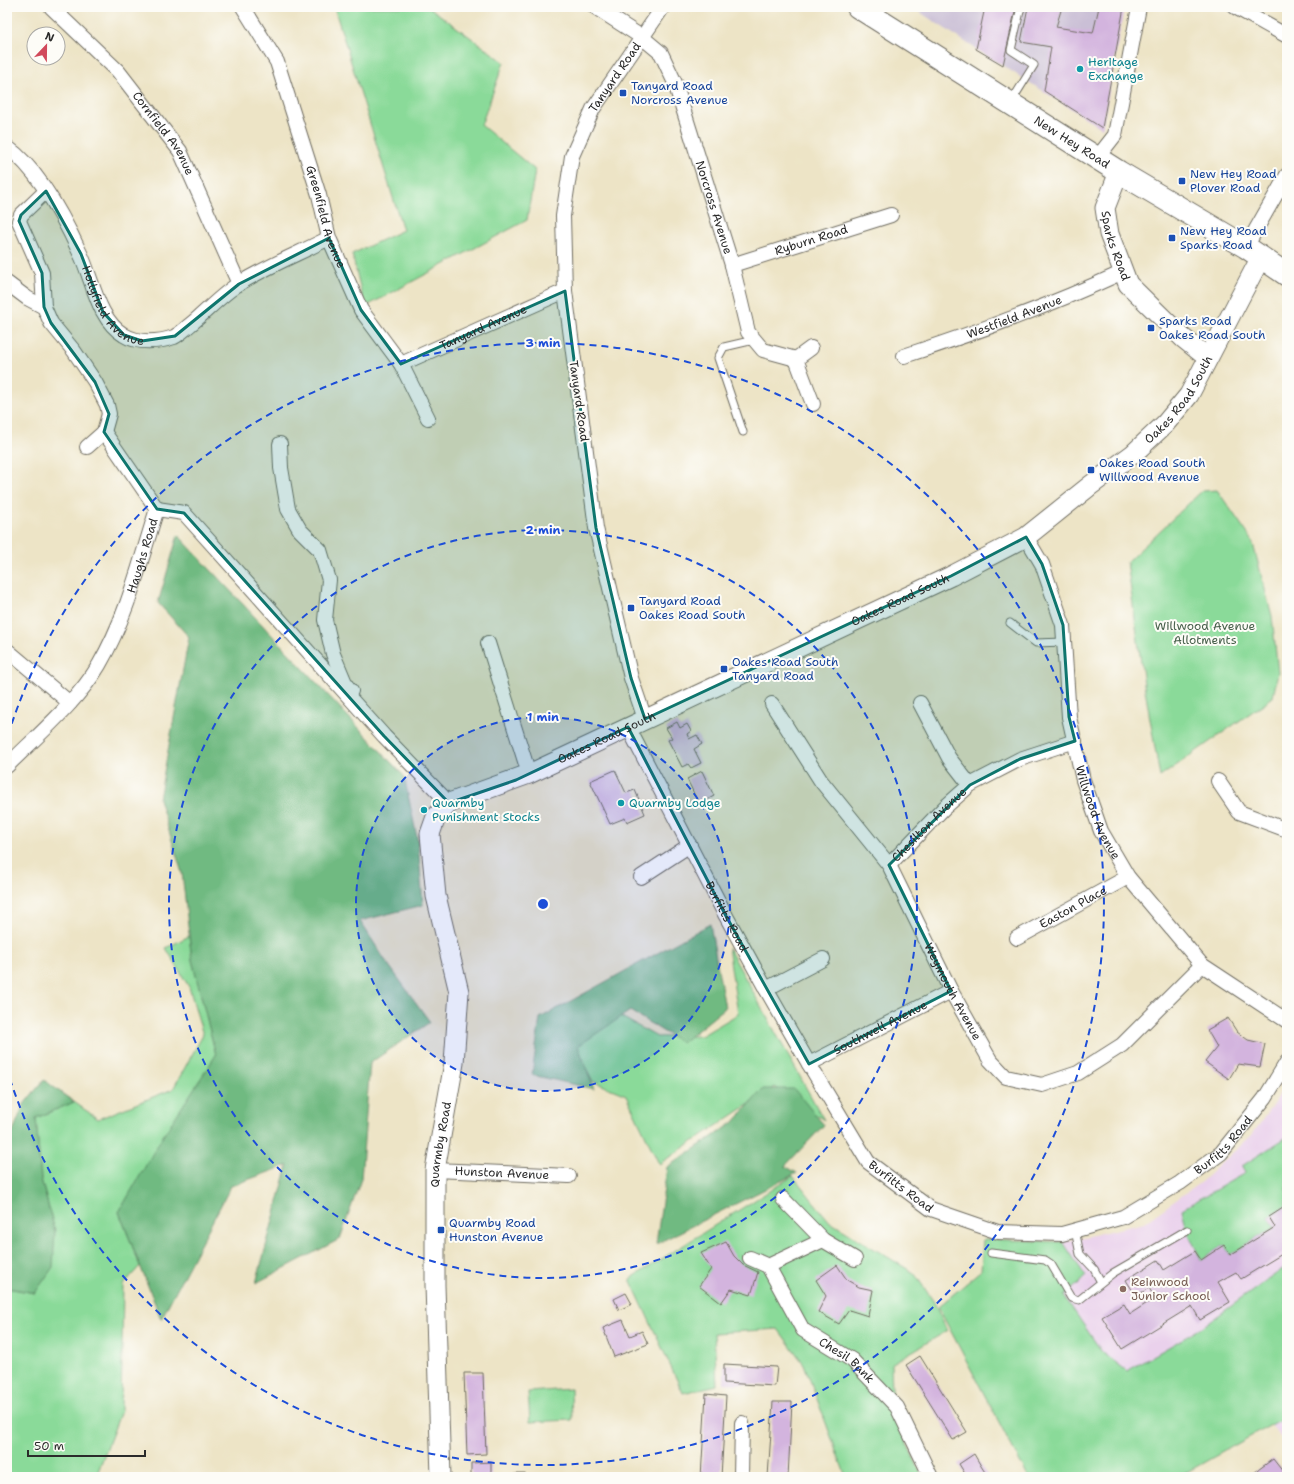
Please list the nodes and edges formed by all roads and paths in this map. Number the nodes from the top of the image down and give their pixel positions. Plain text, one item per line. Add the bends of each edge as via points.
1 (51, 7) edge
2 (243, 7) edge
3 (596, 7) edge
4 (663, 7) edge
5 (858, 7) edge
6 (1021, 7) edge
7 (1139, 7) edge
8 (1234, 7) edge
9 (1287, 36) edge
10 (643, 38) junction
11 (1011, 104) junction
12 (7, 147) edge
13 (1097, 158) junction
14 (1119, 172) junction
15 (1287, 175) edge
16 (46, 190) junction
17 (891, 215) dead end
18 (330, 238) junction
19 (1254, 252) junction
20 (732, 265) junction
21 (1123, 272) junction
22 (1287, 275) edge
23 (7, 283) edge
24 (239, 284) junction
25 (564, 291) junction
26 (44, 307) junction
27 (754, 340) junction
28 (811, 348) dead end
29 (904, 356) dead end
30 (1208, 358) junction
31 (796, 359) junction
32 (401, 364) junction
33 (813, 404) dead end
34 (428, 418) dead end
35 (104, 432) junction
36 (743, 432) dead end
37 (280, 444) dead end
38 (87, 447) dead end
39 (158, 509) junction
40 (1026, 537) junction
41 (1010, 623) dead end
42 (1064, 642) junction
43 (488, 643) dead end
44 (7, 650) edge
45 (70, 703) junction
46 (920, 703) dead end
47 (772, 704) dead end
48 (645, 719) junction
49 (628, 727) junction
50 (384, 736) junction
51 (1075, 741) junction
52 (7, 766) edge
53 (529, 774) junction
54 (1218, 781) dead end
55 (970, 785) junction
56 (449, 803) junction
57 (436, 817) joint
58 (1287, 830) edge
59 (690, 845) junction
60 (889, 865) junction
61 (1128, 876) junction
62 (641, 877) dead end
63 (1017, 938) dead end
64 (823, 959) dead end
65 (1202, 965) junction
66 (766, 989) junction
67 (951, 991) junction
68 (1287, 1021) edge
69 (1287, 1062) edge
70 (809, 1064) junction
71 (435, 1170) junction
72 (569, 1176) dead end
73 (783, 1199) dead end
74 (1075, 1230) junction
75 (1187, 1230) dead end
76 (823, 1240) junction
77 (991, 1253) dead end
78 (750, 1258) dead end
79 (854, 1259) dead end
80 (768, 1266) junction
81 (1101, 1282) junction
82 (742, 1423) dead end
83 (441, 1477) edge
84 (741, 1477) edge
85 (931, 1477) edge

1 - 24 street, Cornfield Avenue via 118,71 180,151
2 - 18 street, Greenfield Avenue via 277,62
3 - 10 street, Norcross Avenue
4 - 10 street, Tanyard Road
5 - 11 highway, New Hey Road
6 - 11 lane via 1011,50 1034,65
7 - 13 street via 1114,135
8 - 9 street
10 - 20 street, Norcross Avenue via 660,53 676,83
10 - 25 street, Tanyard Road via 593,110 572,156 563,216
11 - 13 highway, New Hey Road
12 - 16 street, Hollyfield Avenue via 19,156
13 - 14 highway, New Hey Road
14 - 19 highway, New Hey Road
14 - 21 street, Sparks Road via 1105,208 1109,234
15 - 19 street
16 - 24 street, Hollyfield Avenue via 81,254 103,312 124,336 142,341 175,336
16 - 26 street via 21,214 19,221 42,273
17 - 20 street, Ryburn Road
18 - 24 street, Hollyfield Avenue
18 - 32 street, Greenfield Avenue via 361,310
19 - 22 highway, New Hey Road
19 - 30 street, Oakes Road South via 1240,297
20 - 27 street, Norcross Avenue via 748,332
21 - 29 street, Westfield Avenue via 1004,321
21 - 30 street, Sparks Road via 1128,284 1183,338
23 - 26 street
25 - 32 street, Tanyard Avenue
25 - 48 street, Tanyard Road via 596,528 631,678
26 - 35 street via 52,323 95,382 107,405 109,414
27 - 31 street, Norcross Avenue via 763,350
27 - 36 lane via 724,346 718,358
28 - 31 street
30 - 40 street, Oakes Road South via 1189,395 1165,424 1133,454
31 - 33 street
32 - 34 street, Greenfield Avenue
35 - 38 street
35 - 39 street
37 - 50 street, Haughs Road via 288,509 300,530 320,550 329,580 325,620 333,654 346,685
39 - 45 street, Haughs Road via 119,627 98,666
39 - 50 street, Haughs Road via 184,513
40 - 42 street, Willwood Avenue via 1042,564 1063,625
40 - 48 street, Oakes Road South via 951,576
41 - 42 lane via 1036,643
42 - 51 street, Willwood Avenue via 1069,717
43 - 53 street
44 - 45 street
45 - 52 street, Haughs Road
46 - 55 street, Chesilton Avenue via 949,758
47 - 60 street, Weymouth Avenue via 821,781
48 - 49 street, Oakes Road South
49 - 53 street, Oakes Road South
49 - 59 street, Burfitts Road
50 - 56 street, Haughs Road
51 - 55 street, Chesilton Avenue via 1020,759
51 - 61 street, Willwood Avenue via 1083,780 1101,831
53 - 56 street, Oakes Road South
54 - 58 street via 1239,812
55 - 60 street, Chesilton Avenue
56 - 57 street, Oakes Road South
57 - 71 street, Quarmby Road via 430,834 436,896 459,992 454,1063
59 - 62 street
59 - 66 street, Burfitts Road
60 - 67 street, Weymouth Avenue
61 - 63 street, Easton Place
61 - 65 street, Willwood Avenue
64 - 66 street
65 - 67 street, Weymouth Avenue via 1122,1045 1078,1073 1042,1084 1006,1076 990,1060
65 - 68 street, Willwood Avenue
66 - 70 street, Burfitts Road
67 - 70 street, Southwell Avenue
69 - 74 street, Burfitts Road via 1265,1098 1221,1153 1180,1183 1123,1217
70 - 74 street, Burfitts Road via 868,1162 931,1208 998,1232 1062,1234
71 - 72 street, Hunston Avenue
71 - 83 street, Quarmby Road via 435,1285
73 - 76 street
74 - 81 lane via 1080,1254 1094,1269
75 - 81 lane
76 - 79 street
76 - 80 street
77 - 81 lane via 1045,1260 1051,1264 1071,1298 1075,1300 1079,1300
78 - 80 street
80 - 85 street, Chesil Bank via 803,1330 852,1360 897,1407
82 - 84 street

